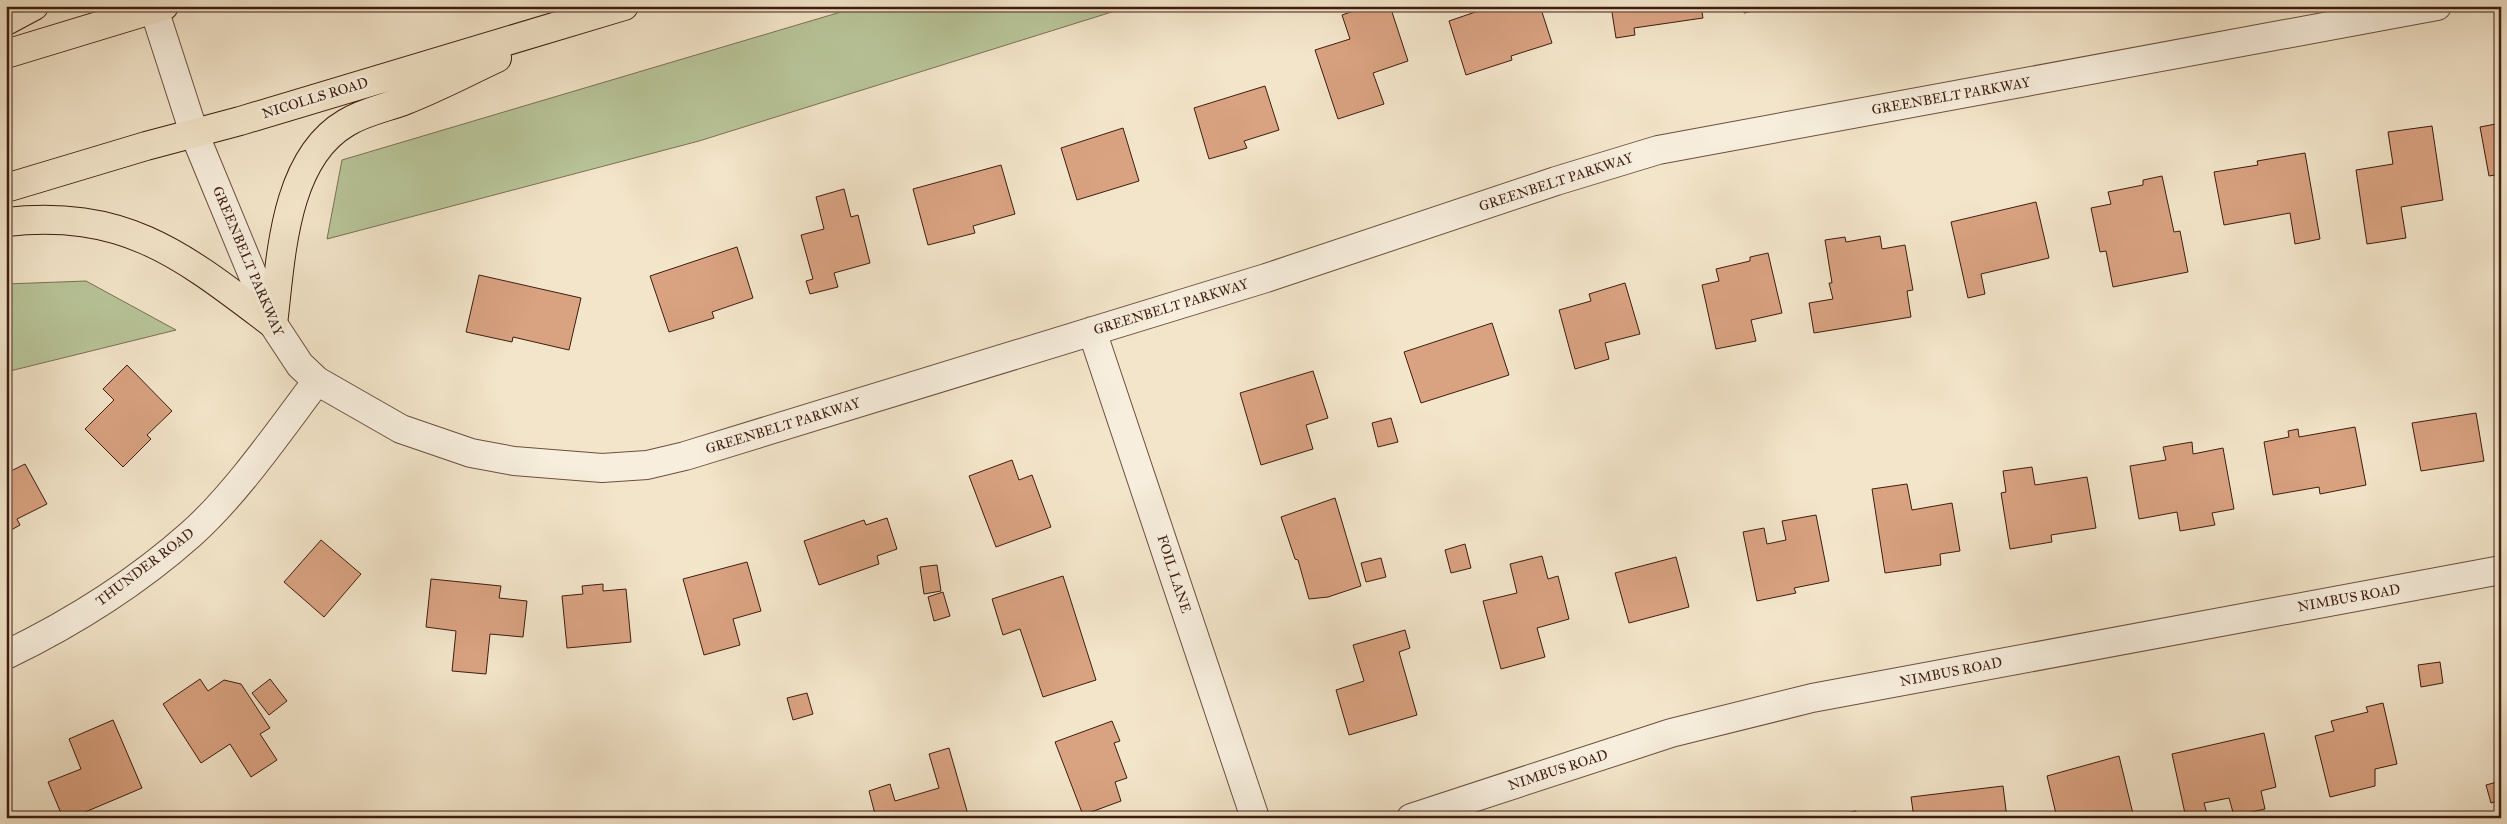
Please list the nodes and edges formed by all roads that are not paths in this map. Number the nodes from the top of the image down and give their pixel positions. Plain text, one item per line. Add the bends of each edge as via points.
1 (34, 6) edge
2 (624, 6) edge
3 (2437, 6) edge
4 (157, 7) edge
5 (581, 20) junction
6 (6, 21) edge
7 (6, 54) edge
8 (194, 133) junction
9 (6, 188) edge
10 (6, 222) edge
11 (273, 324) junction
12 (1092, 331) junction
13 (317, 381) junction
14 (2501, 570) edge
15 (6, 655) edge
16 (1255, 818) edge
17 (1411, 818) edge

1 - 6 highway
2 - 5 highway, NICOLLS ROAD
3 - 12 street, GREENBELT PARKWAY via 1658,150 1556,180 1266,278
4 - 7 highway
4 - 8 street, GREENBELT PARKWAY
5 - 8 highway, NICOLLS ROAD
5 - 11 highway via 406,100 344,123 326,140 301,176 290,205
8 - 9 highway, NICOLLS ROAD
8 - 11 street, GREENBELT PARKWAY
10 - 11 highway via 53,219 130,232 177,254 205,272
11 - 13 street, GREENBELT PARKWAY via 300,365
12 - 13 street, GREENBELT PARKWAY via 685,456 638,466 554,466 471,453 401,428
12 - 16 street, FOIL LANE
13 - 15 street, THUNDER ROAD via 230,492 192,534 96,604 48,635
14 - 17 street, NIMBUS ROAD via 1812,698 1671,732

